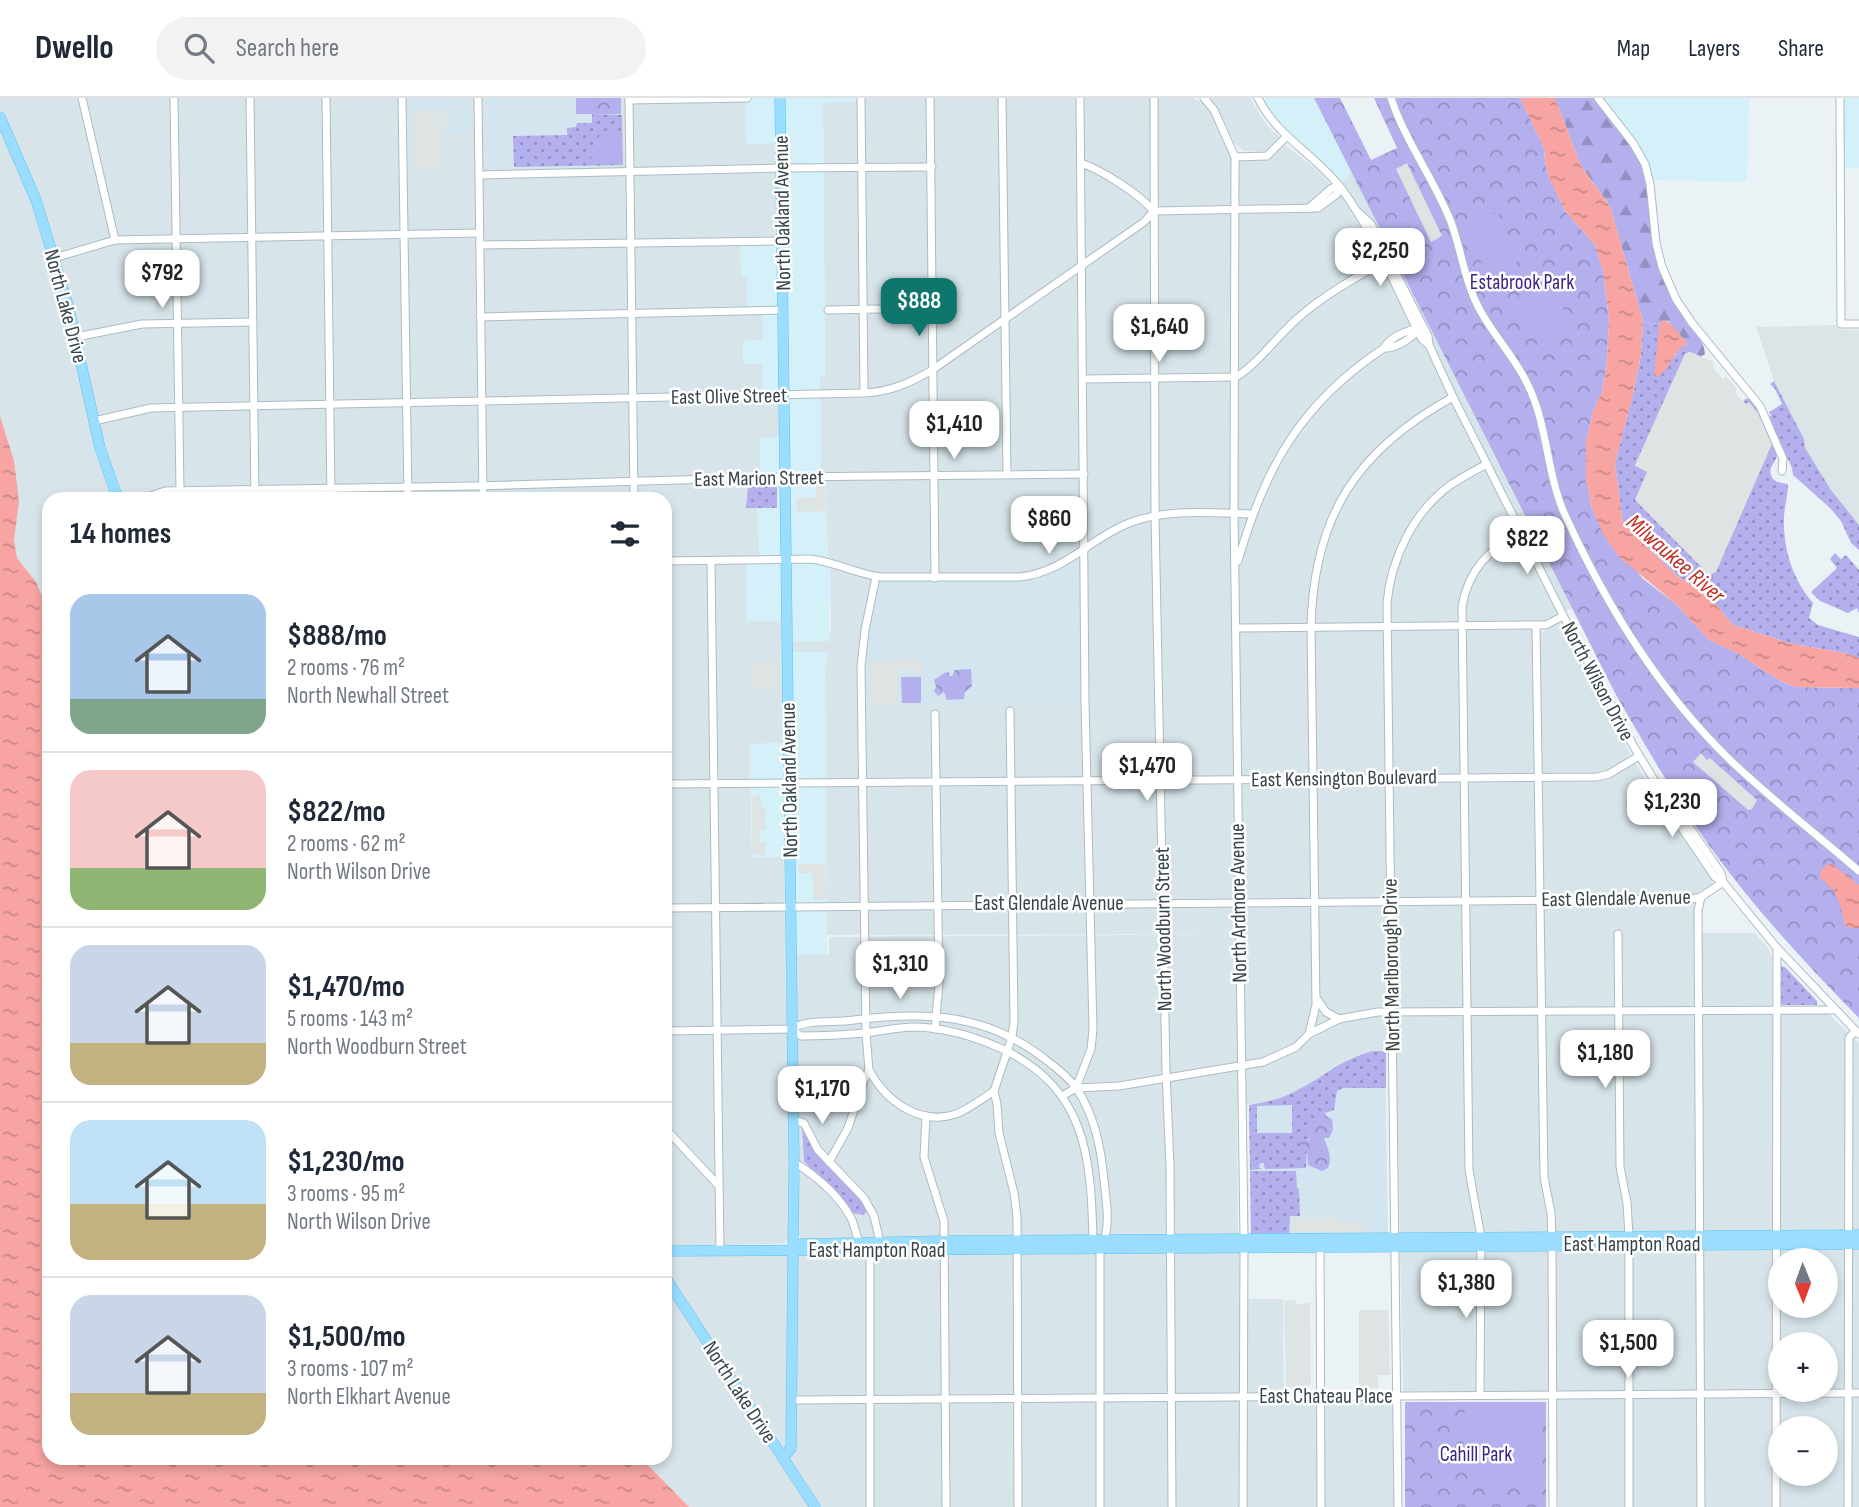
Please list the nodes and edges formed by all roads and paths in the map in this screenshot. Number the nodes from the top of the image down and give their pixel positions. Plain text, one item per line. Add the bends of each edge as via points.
1 (82, 98) edge
2 (174, 98) edge
3 (250, 98) edge
4 (326, 98) edge
5 (402, 98) edge
6 (478, 98) edge
7 (747, 98) edge
8 (780, 98) edge
9 (861, 98) edge
10 (930, 98) edge
11 (1002, 98) edge
12 (1080, 98) edge
13 (1154, 98) edge
14 (1204, 98) edge
15 (1258, 98) edge
16 (1391, 98) edge
17 (1598, 98) edge
18 (1840, 98) edge
19 (629, 99) edge
20 (0, 117) edge
21 (1286, 137) junction
22 (1234, 157) junction
23 (1081, 163) junction
24 (862, 167) junction
25 (932, 167) junction
26 (781, 168) junction
27 (629, 172) junction
28 (479, 175) junction
29 (1339, 186) junction
30 (1235, 209) junction
31 (1153, 211) junction
32 (479, 233) junction
33 (404, 234) junction
34 (328, 236) junction
35 (252, 237) junction
36 (176, 239) junction
37 (115, 240) junction
38 (782, 240) junction
39 (631, 243) junction
40 (480, 246) junction
41 (54, 258) junction
42 (1385, 260) junction
43 (1081, 266) junction
44 (933, 308) junction
45 (863, 309) junction
46 (783, 310) junction
47 (828, 310) dead end
48 (632, 313) junction
49 (481, 317) junction
50 (1006, 318) junction
51 (253, 321) junction
52 (177, 323) junction
53 (1859, 324) edge
54 (1419, 329) junction
55 (76, 337) junction
56 (932, 370) junction
57 (1236, 377) junction
58 (1155, 378) junction
59 (1083, 379) junction
60 (864, 393) junction
61 (784, 394) junction
62 (1453, 397) junction
63 (633, 398) junction
64 (481, 402) junction
65 (407, 404) junction
66 (330, 405) junction
67 (254, 406) junction
68 (179, 408) junction
69 (94, 421) junction
70 (1487, 464) junction
71 (1782, 471) dead end
72 (1007, 474) junction
73 (1084, 474) junction
74 (933, 476) junction
75 (785, 477) junction
76 (634, 481) junction
77 (482, 485) junction
78 (407, 487) junction
79 (331, 488) junction
80 (255, 490) junction
81 (180, 491) junction
82 (116, 492) edge
83 (160, 492) edge
84 (331, 492) edge
85 (407, 492) edge
86 (482, 492) edge
87 (634, 492) edge
88 (1234, 513) junction
89 (1251, 514) junction
90 (1155, 516) junction
91 (1521, 532) junction
92 (1084, 550) junction
93 (786, 559) junction
94 (672, 561) edge
95 (711, 561) junction
96 (1236, 568) junction
97 (876, 577) junction
98 (935, 578) junction
99 (1563, 616) junction
100 (1386, 625) junction
101 (1462, 625) junction
102 (1536, 625) junction
103 (1311, 626) junction
104 (1236, 628) junction
105 (1010, 711) dead end
106 (935, 714) dead end
107 (1639, 756) junction
108 (1463, 777) junction
109 (1537, 777) junction
110 (1314, 778) junction
111 (1388, 778) junction
112 (1236, 779) junction
113 (1087, 780) junction
114 (1161, 780) junction
115 (1011, 781) junction
116 (863, 782) junction
117 (937, 782) junction
118 (714, 783) junction
119 (789, 783) junction
120 (672, 784) edge
121 (1859, 871) edge
122 (1723, 882) junction
123 (1701, 897) junction
124 (1539, 899) junction
125 (1390, 900) junction
126 (1465, 900) junction
127 (1315, 901) junction
128 (1162, 902) junction
129 (1239, 902) junction
130 (1089, 903) junction
131 (938, 904) junction
132 (1013, 904) junction
133 (864, 905) junction
134 (790, 906) junction
135 (715, 907) junction
136 (672, 908) edge
137 (1618, 934) dead end
138 (1777, 948) junction
139 (1316, 999) junction
140 (1618, 1010) junction
141 (1699, 1010) junction
142 (1776, 1010) junction
143 (1833, 1010) junction
144 (1467, 1011) junction
145 (1541, 1011) junction
146 (1392, 1012) junction
147 (937, 1015) junction
148 (866, 1019) junction
149 (1339, 1019) junction
150 (792, 1029) junction
151 (935, 1029) junction
152 (672, 1031) edge
153 (716, 1031) junction
154 (866, 1033) junction
155 (1857, 1033) edge
156 (1309, 1034) junction
157 (1012, 1037) junction
158 (1008, 1051) junction
159 (1240, 1066) junction
160 (869, 1070) junction
161 (1166, 1077) junction
162 (1076, 1088) junction
163 (994, 1091) junction
164 (1062, 1096) junction
165 (926, 1116) junction
166 (793, 1120) junction
167 (672, 1136) edge
168 (794, 1162) junction
169 (828, 1162) junction
170 (718, 1185) junction
171 (1859, 1236) edge
172 (1775, 1239) junction
173 (1552, 1240) junction
174 (1629, 1240) junction
175 (1700, 1240) junction
176 (1847, 1240) junction
177 (1481, 1241) junction
178 (880, 1242) junction
179 (1100, 1242) junction
180 (1320, 1242) junction
181 (1394, 1242) junction
182 (859, 1243) junction
183 (1171, 1243) junction
184 (1244, 1243) junction
185 (1859, 1244) edge
186 (945, 1245) junction
187 (1018, 1245) junction
188 (793, 1248) junction
189 (720, 1250) junction
190 (672, 1251) edge
191 (870, 1251) junction
192 (672, 1288) edge
193 (1776, 1332) edge
194 (1838, 1393) edge
195 (1848, 1393) junction
196 (1859, 1393) edge
197 (1629, 1394) junction
198 (1700, 1394) junction
199 (1768, 1394) edge
200 (1398, 1395) junction
201 (1480, 1395) junction
202 (1553, 1395) junction
203 (1244, 1396) junction
204 (1321, 1396) junction
205 (1171, 1397) junction
206 (1018, 1398) junction
207 (1100, 1398) junction
208 (945, 1399) junction
209 (792, 1400) junction
210 (870, 1400) junction
211 (1776, 1402) edge
212 (783, 1458) junction
213 (815, 1507) edge
214 (870, 1507) edge
215 (946, 1507) edge
216 (1018, 1507) edge
217 (1100, 1507) edge
218 (1172, 1507) edge
219 (1243, 1507) edge
220 (1321, 1507) edge
221 (1398, 1507) edge
222 (1553, 1507) edge
223 (1629, 1507) edge
224 (1701, 1507) edge
225 (1776, 1507) edge
226 (1848, 1507) edge

1 - 37 street
2 - 36 street
3 - 35 street
4 - 34 street
5 - 33 street
6 - 28 street
7 - 19 street
8 - 26 main road, North Oakland Avenue
9 - 24 street
10 - 25 street
11 - 50 street
12 - 23 street
13 - 31 street, North Woodburn Street
14 - 22 street, North Ardmore Avenue
15 - 21 street, North Wilson Drive
16 - 121 street via 1450,220 1474,298 1532,393 1564,514 1621,621 1664,685 1729,759
17 - 71 street via 1645,164 1656,243 1676,299 1760,406 1783,459
18 - 53 street via 1841,324
19 - 27 street
20 - 41 main road, North Lake Drive via 32,189
21 - 22 street via 1267,156
21 - 29 street, North Wilson Drive
22 - 30 street, North Ardmore Avenue
23 - 31 street
23 - 43 street
24 - 25 street
24 - 26 street
24 - 45 street
25 - 44 street
26 - 27 street
26 - 38 main road, North Oakland Avenue
27 - 28 street
27 - 39 street
28 - 32 street
29 - 30 street via 1318,208
29 - 42 street, North Wilson Drive via 1371,224
30 - 31 street
30 - 57 street, North Ardmore Avenue
31 - 43 street, East Olive Street
31 - 58 street, North Woodburn Street
32 - 33 street
32 - 40 street
33 - 34 street
33 - 65 street
34 - 35 street
34 - 66 street
35 - 36 street
35 - 51 street
36 - 37 street
36 - 52 street
37 - 41 street
38 - 39 street
38 - 46 main road, North Oakland Avenue
39 - 40 street
39 - 48 street
40 - 49 street
41 - 55 main road, North Lake Drive
42 - 54 street, North Wilson Drive
42 - 57 street via 1300,316
43 - 50 street, East Olive Street
43 - 59 street
44 - 45 street
44 - 56 street
45 - 47 street
45 - 60 street
46 - 48 street
46 - 61 main road, North Oakland Avenue
48 - 49 street
48 - 63 street
49 - 64 street
50 - 56 street, East Olive Street
50 - 72 street
51 - 52 street
51 - 67 street
52 - 55 street via 142,324
52 - 68 street
54 - 62 street, North Wilson Drive via 1429,339
54 - 89 street via 1387,342 1343,378 1304,420 1278,458
55 - 69 main road, North Lake Drive
56 - 60 street, East Olive Street via 889,390
56 - 74 street
57 - 58 street
57 - 88 street, North Ardmore Avenue
58 - 59 street
58 - 90 street, North Woodburn Street
59 - 73 street
60 - 61 street, East Olive Street
61 - 63 street, East Olive Street
61 - 75 main road, North Oakland Avenue
62 - 70 street, North Wilson Drive
62 - 103 street via 1394,435 1367,461 1347,490 1320,553
63 - 64 street, East Olive Street
63 - 76 street
64 - 65 street, East Olive Street
64 - 77 street
65 - 66 street, East Olive Street
65 - 78 street
66 - 67 street, East Olive Street
66 - 79 street
67 - 68 street, East Olive Street
67 - 80 street
68 - 69 street, East Olive Street via 151,408
68 - 81 street
69 - 82 main road, North Lake Drive
70 - 91 street, North Wilson Drive
70 - 100 street, North Marlborough Drive via 1444,490 1411,530 1390,581
72 - 73 street, East Marion Street
72 - 74 street, East Marion Street
73 - 92 street
74 - 75 street, East Marion Street
74 - 98 street
75 - 76 street, East Marion Street
75 - 93 main road, North Oakland Avenue
76 - 77 street, East Marion Street
76 - 87 street
77 - 78 street, East Marion Street
77 - 86 street
78 - 79 street, East Marion Street
78 - 85 street
79 - 80 street, East Marion Street
79 - 84 street
80 - 81 street, East Marion Street
81 - 83 street, East Marion Street
88 - 89 street
88 - 90 street
88 - 96 street, North Ardmore Avenue
89 - 96 street
90 - 92 street via 1129,523
90 - 114 street, North Woodburn Street
91 - 99 street, North Wilson Drive
91 - 101 street via 1500,543 1479,563 1465,592
92 - 98 street via 1059,567 1031,576
92 - 113 street
93 - 95 street
93 - 97 street via 826,561
93 - 119 main road, North Oakland Avenue
94 - 95 street
95 - 118 street
96 - 104 street, North Ardmore Avenue
97 - 98 street
97 - 116 street via 861,667
99 - 102 street
99 - 107 street, North Wilson Drive
100 - 101 street
100 - 103 street
100 - 111 street, North Marlborough Drive
101 - 102 street
101 - 108 street
102 - 109 street
103 - 104 street
103 - 110 street
104 - 112 street, North Ardmore Avenue
105 - 115 street
106 - 117 street
107 - 109 street, East Kensington Boulevard via 1604,776
107 - 122 street, North Wilson Drive
108 - 109 street, East Kensington Boulevard
108 - 111 street, East Kensington Boulevard
108 - 126 street
109 - 124 street
110 - 111 street, East Kensington Boulevard
110 - 112 street, East Kensington Boulevard
110 - 127 street
111 - 125 street, North Marlborough Drive
112 - 114 street, East Kensington Boulevard
112 - 129 street, North Ardmore Avenue
113 - 114 street, East Kensington Boulevard
113 - 115 street, East Kensington Boulevard
113 - 130 street
114 - 128 street, North Woodburn Street
115 - 117 street, East Kensington Boulevard
115 - 132 street
116 - 117 street, East Kensington Boulevard
116 - 119 street, East Kensington Boulevard
116 - 133 street
117 - 131 street
118 - 119 street, East Kensington Boulevard
118 - 120 street, East Kensington Boulevard
118 - 135 street
119 - 134 main road, North Oakland Avenue
122 - 123 street, East Glendale Avenue
122 - 138 street, North Wilson Drive
123 - 124 street, East Glendale Avenue
123 - 141 street
124 - 126 street, East Glendale Avenue
124 - 145 street
125 - 126 street, East Glendale Avenue
125 - 127 street, East Glendale Avenue
125 - 146 street, North Marlborough Drive
126 - 144 street
127 - 129 street, East Glendale Avenue
127 - 139 street
128 - 129 street, East Glendale Avenue
128 - 130 street, East Glendale Avenue
128 - 161 street, North Woodburn Street
129 - 159 street, North Ardmore Avenue
130 - 132 street, East Glendale Avenue
130 - 162 street via 1093,1029 1091,1049
131 - 132 street, East Glendale Avenue
131 - 133 street, East Glendale Avenue
131 - 147 street
132 - 157 street
133 - 134 street, East Glendale Avenue
133 - 148 street
134 - 135 street, East Glendale Avenue
134 - 150 main road, North Oakland Avenue
135 - 136 street, East Glendale Avenue
135 - 153 street
137 - 140 street
138 - 142 street
138 - 143 street, North Wilson Drive
139 - 149 street
139 - 156 street
140 - 141 street
140 - 145 street
140 - 174 street via 1620,1167
141 - 142 street
141 - 175 street
142 - 143 street
142 - 172 street
143 - 155 street, North Wilson Drive
144 - 145 street
144 - 146 street
144 - 177 street via 1469,1170
145 - 173 street via 1544,1177
146 - 149 street
146 - 181 street, North Marlborough Drive
147 - 148 street
147 - 151 street
147 - 157 street
148 - 150 street via 801,1023
148 - 154 street
149 - 156 street
150 - 153 street
150 - 154 street via 801,1036
150 - 166 main road, North Oakland Avenue
151 - 154 street
151 - 158 street
152 - 153 street
153 - 170 street
154 - 160 street
155 - 176 street via 1849,1038
156 - 159 street via 1282,1054
157 - 158 street
157 - 162 street
158 - 163 street
158 - 164 street via 1039,1070
159 - 161 street
159 - 184 street, North Ardmore Avenue
160 - 165 street via 882,1091 903,1108
160 - 169 street via 848,1128
161 - 162 street
161 - 183 street, North Woodburn Street
162 - 164 street
162 - 179 street via 1098,1135 1105,1186
163 - 165 street via 958,1113
163 - 187 street via 1014,1193
164 - 179 street via 1084,1140
165 - 186 street via 924,1157 944,1221
166 - 168 main road, North Oakland Avenue
166 - 169 street via 804,1123
167 - 170 street
168 - 182 street via 841,1202
168 - 188 main road, North Oakland Avenue
169 - 178 street via 864,1198
170 - 189 street
171 - 176 main road, East Hampton Road
172 - 175 main road, East Hampton Road
172 - 176 main road, East Hampton Road
172 - 193 street
173 - 174 main road, East Hampton Road
173 - 177 main road, East Hampton Road
173 - 202 street
174 - 175 main road, East Hampton Road
174 - 197 street
175 - 198 street
176 - 185 main road, East Hampton Road
176 - 195 street
177 - 181 main road, East Hampton Road
177 - 201 street
178 - 182 main road, East Hampton Road
178 - 186 main road, East Hampton Road
178 - 191 street
179 - 183 main road, East Hampton Road
179 - 187 main road, East Hampton Road
179 - 207 street
180 - 181 main road, East Hampton Road
180 - 184 main road, East Hampton Road
180 - 204 street
181 - 200 street, North Marlborough Drive
182 - 188 main road, East Hampton Road
182 - 191 street
183 - 184 main road, East Hampton Road
183 - 205 street, North Woodburn Street
184 - 203 street, North Ardmore Avenue
186 - 187 main road, East Hampton Road
186 - 191 main road, East Hampton Road
186 - 208 street
187 - 206 street
188 - 189 main road
188 - 191 main road, East Hampton Road
188 - 209 main road, North Oakland Avenue
189 - 190 main road
191 - 210 street
192 - 212 main road, North Lake Drive
194 - 195 street, East Chateau Place
195 - 196 street, East Chateau Place
195 - 226 street
197 - 198 street, East Chateau Place
197 - 202 street, East Chateau Place
197 - 223 street
198 - 199 street, East Chateau Place
198 - 224 street
200 - 201 street, East Chateau Place
200 - 204 street, East Chateau Place
200 - 221 street, North Marlborough Drive
201 - 202 street, East Chateau Place
202 - 222 street
203 - 204 street, East Chateau Place
203 - 205 street, East Chateau Place
203 - 219 street, North Ardmore Avenue
204 - 220 street
205 - 207 street, East Chateau Place
205 - 218 street, North Woodburn Street
206 - 207 street, East Chateau Place
206 - 208 street, East Chateau Place
206 - 216 street
207 - 217 street
208 - 210 street, East Chateau Place
208 - 215 street
209 - 210 street, East Chateau Place
209 - 212 main road, North Oakland Avenue via 791,1448
210 - 214 street
211 - 225 street
212 - 213 main road, North Lake Drive

